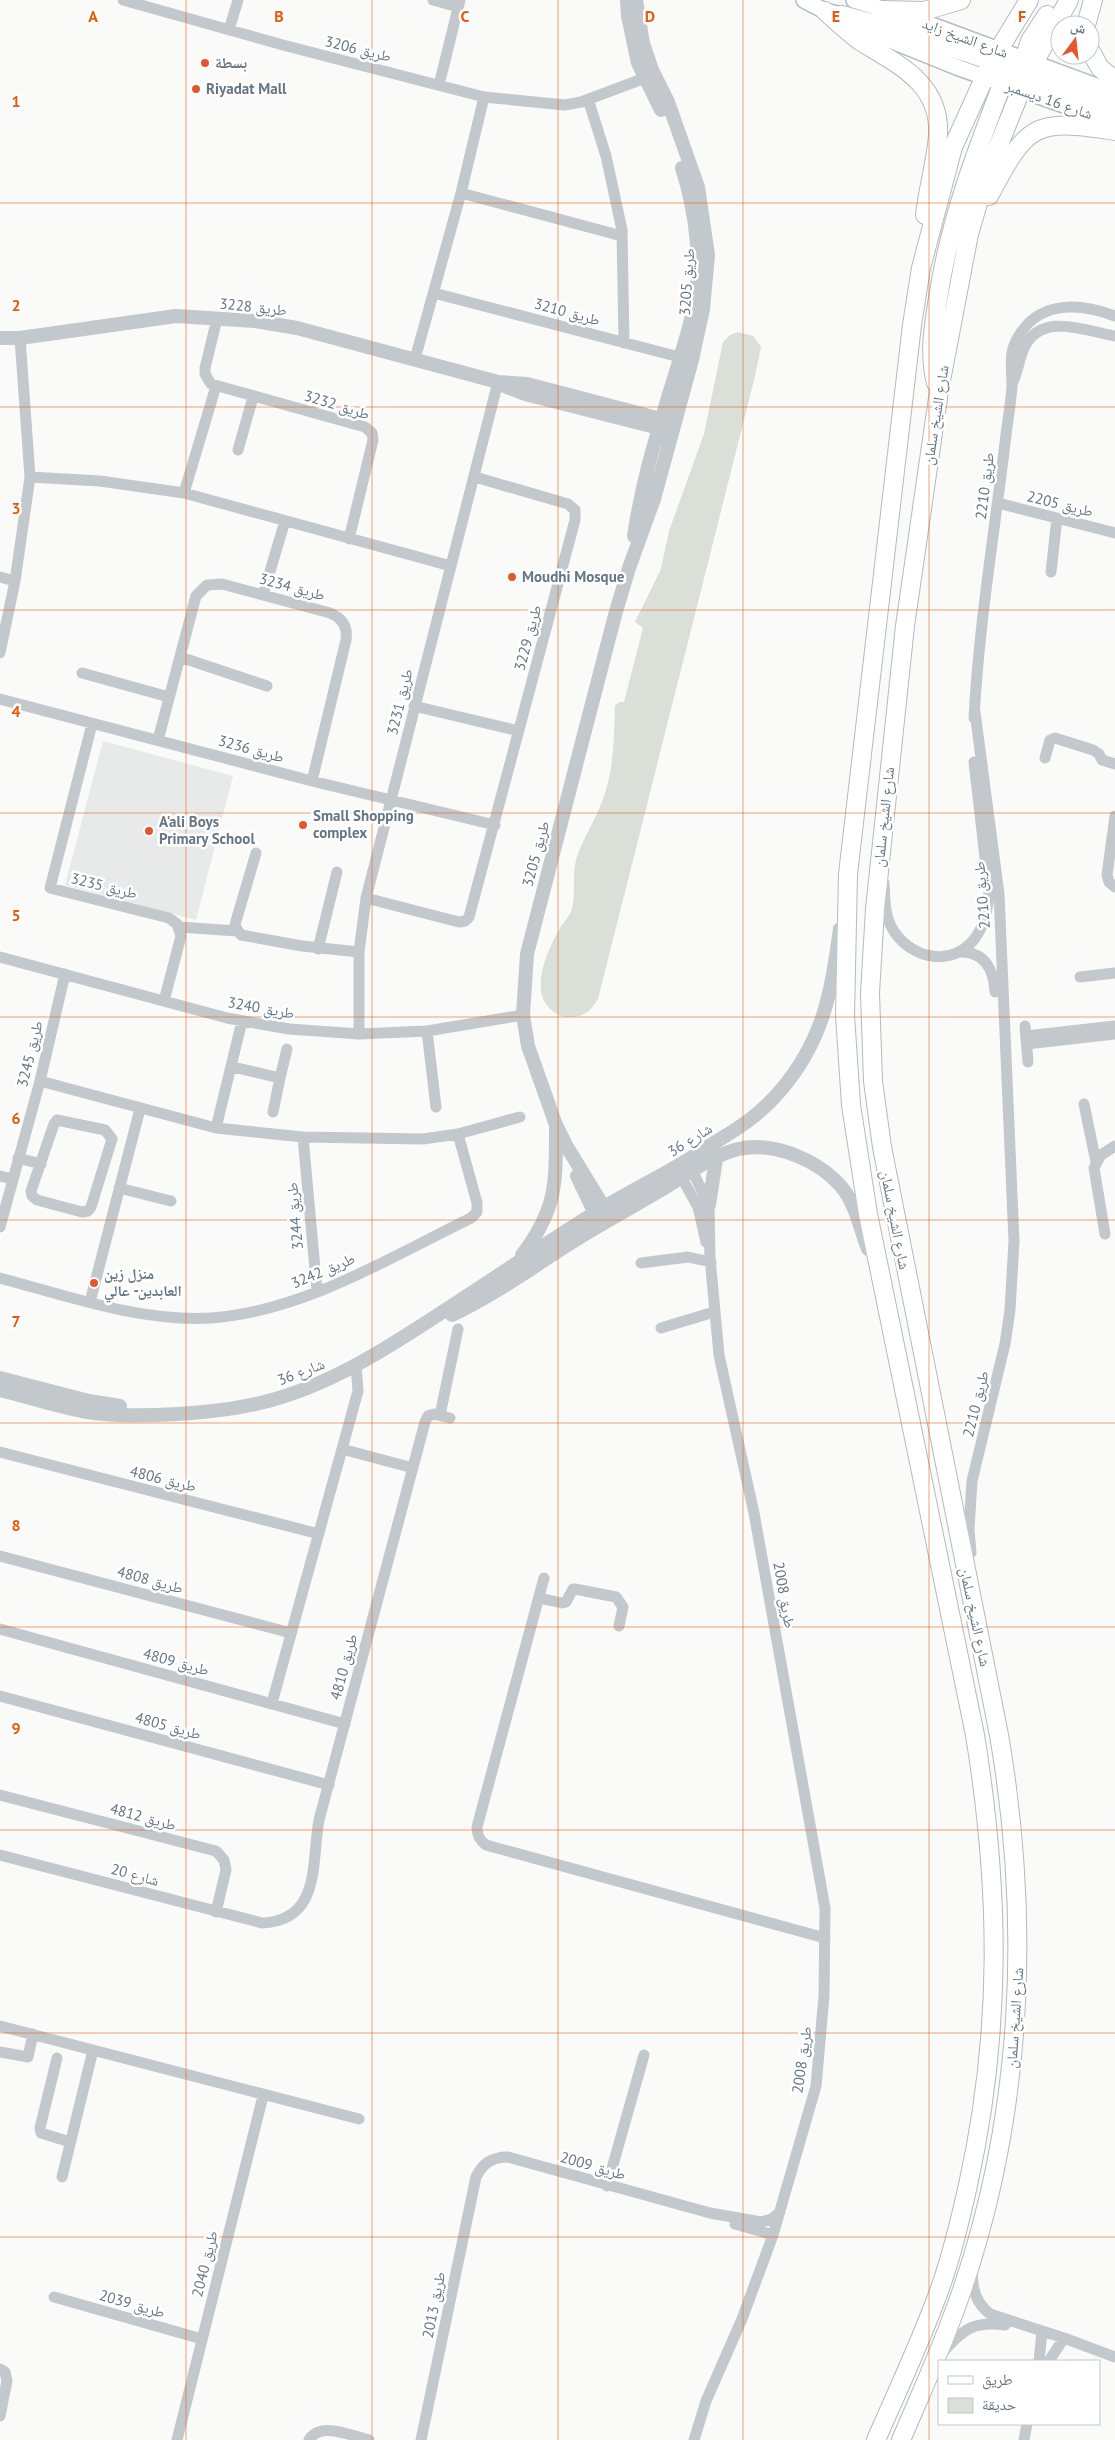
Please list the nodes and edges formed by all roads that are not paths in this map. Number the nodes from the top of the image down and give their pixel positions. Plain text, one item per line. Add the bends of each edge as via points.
1 (123, 0) edge
2 (238, 0) edge
3 (432, 0) edge
4 (627, 0) edge
5 (636, 0) edge
6 (804, 0) edge
7 (854, 0) edge
8 (961, 0) edge
9 (1029, 0) edge
10 (1057, 0) edge
11 (1069, 0) edge
12 (1093, 0) edge
13 (459, 4) edge
14 (880, 10) junction
15 (834, 13) junction
16 (1089, 15) edge
17 (229, 30) junction
18 (1098, 65) edge
19 (1013, 69) junction
20 (650, 76) junction
21 (984, 77) junction
22 (1075, 79) joint
23 (1115, 80) edge
24 (439, 85) junction
25 (1115, 93) edge
26 (484, 97) junction
27 (588, 99) junction
28 (1115, 107) edge
29 (1115, 123) edge
30 (1115, 131) edge
31 (461, 193) junction
32 (969, 234) junction
33 (622, 236) junction
34 (922, 268) junction
35 (434, 293) junction
36 (1092, 309) junction
37 (1115, 316) edge
38 (217, 319) junction
39 (1086, 329) junction
40 (1115, 336) edge
41 (0, 338) edge
42 (20, 338) junction
43 (624, 342) junction
44 (416, 359) junction
45 (686, 359) junction
46 (498, 382) junction
47 (1012, 384) junction
48 (216, 386) junction
49 (939, 391) junction
50 (253, 397) junction
51 (676, 416) junction
52 (662, 425) junction
53 (238, 450) dead end
54 (664, 460) junction
55 (475, 477) junction
56 (30, 478) junction
57 (184, 493) junction
58 (998, 503) junction
59 (1058, 518) junction
60 (285, 521) junction
61 (1115, 533) edge
62 (349, 539) junction
63 (451, 566) junction
64 (629, 568) junction
65 (1051, 572) dead end
66 (0, 577) edge
67 (15, 581) junction
68 (264, 595) junction
69 (1, 648) edge
70 (180, 657) junction
71 (82, 674) dead end
72 (267, 686) dead end
73 (169, 697) junction
74 (0, 699) edge
75 (414, 706) junction
76 (975, 712) junction
77 (92, 724) junction
78 (519, 731) junction
79 (158, 740) junction
80 (1045, 758) dead end
81 (1115, 764) edge
82 (312, 781) junction
83 (391, 799) junction
84 (1115, 816) edge
85 (495, 825) junction
86 (881, 839) junction
87 (256, 853) dead end
88 (337, 872) dead end
89 (848, 874) junction
90 (1115, 887) edge
91 (366, 898) junction
92 (179, 927) junction
93 (237, 931) junction
94 (318, 949) junction
95 (359, 952) junction
96 (959, 952) junction
97 (0, 957) edge
98 (65, 974) junction
99 (1115, 974) edge
100 (1080, 976) dead end
101 (164, 1001) junction
102 (523, 1014) junction
103 (242, 1022) junction
104 (1115, 1026) edge
105 (427, 1031) junction
106 (1094, 1032) junction
107 (359, 1034) junction
108 (1115, 1034) edge
109 (287, 1049) dead end
110 (1028, 1062) dead end
111 (233, 1067) junction
112 (1006, 1077) junction
113 (280, 1078) junction
114 (40, 1081) junction
115 (1084, 1104) dead end
116 (436, 1107) dead end
117 (140, 1109) junction
118 (273, 1112) dead end
119 (520, 1117) dead end
120 (556, 1125) junction
121 (216, 1128) junction
122 (458, 1134) junction
123 (303, 1137) junction
124 (1115, 1146) edge
125 (18, 1158) junction
126 (716, 1159) junction
127 (1096, 1162) junction
128 (41, 1164) junction
129 (684, 1169) junction
130 (0, 1176) edge
131 (13, 1179) junction
132 (119, 1188) junction
133 (171, 1201) dead end
134 (709, 1205) junction
135 (602, 1216) junction
136 (0, 1227) edge
137 (1105, 1234) dead end
138 (710, 1260) junction
139 (877, 1262) junction
140 (641, 1263) dead end
141 (515, 1264) junction
142 (0, 1278) edge
143 (317, 1291) junction
144 (90, 1302) junction
145 (714, 1312) junction
146 (661, 1328) dead end
147 (458, 1329) dead end
148 (415, 1330) junction
149 (356, 1364) junction
150 (0, 1378) edge
151 (3, 1392) edge
152 (188, 1412) junction
153 (342, 1449) junction
154 (0, 1452) edge
155 (413, 1468) junction
156 (319, 1534) junction
157 (0, 1556) edge
158 (544, 1578) dead end
159 (539, 1598) junction
160 (619, 1626) dead end
161 (0, 1629) edge
162 (292, 1632) junction
163 (0, 1696) edge
164 (272, 1704) junction
165 (345, 1724) junction
166 (999, 1735) junction
167 (329, 1785) junction
168 (0, 1795) edge
169 (0, 1855) edge
170 (216, 1912) junction
171 (262, 1923) joint
172 (825, 1938) junction
173 (0, 2026) edge
174 (33, 2034) junction
175 (93, 2050) junction
176 (0, 2052) edge
177 (644, 2055) dead end
178 (57, 2058) dead end
179 (263, 2096) junction
180 (359, 2119) dead end
181 (70, 2142) junction
182 (476, 2176) joint
183 (62, 2177) dead end
184 (607, 2186) junction
185 (780, 2212) junction
186 (710, 2213) junction
187 (773, 2235) junction
188 (976, 2245) junction
189 (54, 2297) dead end
190 (1042, 2334) junction
191 (202, 2339) junction
192 (1063, 2340) junction
193 (1115, 2358) edge
194 (1039, 2360) edge
195 (1051, 2360) edge
196 (934, 2362) junction
197 (1115, 2362) edge
198 (0, 2369) edge
199 (0, 2416) edge
200 (1027, 2425) edge
201 (177, 2440) edge
202 (309, 2440) edge
203 (369, 2440) edge
204 (421, 2440) edge
205 (694, 2440) edge
206 (876, 2440) edge
207 (901, 2440) edge
208 (1024, 2440) edge

1 - 17 street, طريق 3206
2 - 17 street
3 - 13 street
4 - 20 street, طريق 3205 via 632,45 638,64
5 - 20 street, طريق 3205
6 - 15 main road, شارع الشيخ زايد
7 - 14 main road, شارع الشيخ زايد
8 - 14 main road via 924,11
9 - 19 main road, شارع الشيخ سلمان
10 - 19 main road
11 - 19 main road, شارع الشيخ سلمان
12 - 16 main road
13 - 24 street
14 - 19 main road, شارع الشيخ زايد via 929,24
15 - 19 main road via 917,36
15 - 21 main road, شارع الشيخ زايد via 880,36
15 - 34 main road via 860,40 913,75 934,108 938,134 928,194
17 - 24 street, طريق 3206
18 - 23 main road
19 - 21 main road, شارع الشيخ سلمان
19 - 22 main road, شارع الشيخ زايد
19 - 28 main road
19 - 29 main road, شارع 16 ديسمبر
19 - 32 main road, شارع الشيخ سلمان
19 - 49 main road via 961,194 944,260 932,347
20 - 27 street, طريق 3206
20 - 45 street, طريق 3205 via 690,194 698,258
21 - 34 main road, شارع الشيخ سلمان via 953,147
22 - 25 main road, شارع 16 ديسمبر
24 - 26 street, طريق 3206
26 - 27 street, طريق 3206 via 555,105
26 - 31 street
27 - 33 street via 606,156
30 - 32 main road via 1060,124 1044,128 1025,139 1010,156
31 - 33 street
31 - 35 street
32 - 49 main road, شارع الشيخ سلمان
33 - 43 street
34 - 89 main road, شارع الشيخ سلمان via 912,324
35 - 43 street, طريق 3210
35 - 44 street
36 - 37 street
36 - 39 street
36 - 47 street via 1064,306 1033,319 1014,345 1010,365
38 - 42 street, طريق 3228 via 176,316
38 - 44 street, طريق 3228 via 297,328
38 - 48 street via 205,374 207,380
39 - 40 street
39 - 47 street via 1053,326 1034,335 1025,346
41 - 42 street, طريق 3228
42 - 56 street
43 - 45 street, طريق 3210
44 - 46 street, طريق 3228
45 - 51 street, طريق 3205
45 - 52 street, طريق 3205
46 - 52 street, طريق 3228 via 527,384
46 - 55 street, طريق 3231
47 - 58 street, طريق 2210
48 - 50 street, طريق 3232
48 - 57 street
49 - 86 main road, شارع الشيخ سلمان via 905,626
50 - 53 street
50 - 62 street, طريق 3232 via 370,430 373,440
51 - 52 street
51 - 54 street, طريق 3205
52 - 54 street
52 - 64 street, طريق 3205 via 638,508
54 - 64 street, طريق 3205 via 654,499
55 - 63 street, طريق 3231
55 - 78 street, طريق 3229 via 568,504 576,513
56 - 57 street via 100,481
56 - 67 street
57 - 60 street
58 - 59 street, طريق 2205
58 - 76 street, طريق 2210 via 978,651
59 - 61 street, طريق 2205
59 - 65 street
60 - 62 street
60 - 68 street
62 - 63 street
63 - 75 street, طريق 3231
64 - 102 street, طريق 3205 via 527,954
66 - 67 street
67 - 69 street
68 - 70 street, طريق 3234 via 217,583 202,588 196,596
68 - 82 street, طريق 3234 via 330,613 340,618 346,628 346,640
70 - 72 street
70 - 73 street, طريق 3234
71 - 73 street
73 - 79 street, طريق 3234
74 - 77 street, طريق 3236
75 - 78 street
75 - 83 street, طريق 3231
76 - 96 street, طريق 2210 via 974,770 989,892 988,909 982,928
76 - 112 street, طريق 2210 via 999,894
77 - 79 street, طريق 3236
77 - 92 street, طريق 3235 via 50,888 169,918
78 - 85 street, طريق 3229
79 - 82 street, طريق 3236
80 - 81 street via 1050,740 1055,738 1094,750 1102,760
82 - 83 street, طريق 3236
83 - 85 street, طريق 3236
83 - 91 street, طريق 3231
84 - 90 street via 1107,875
85 - 91 street, طريق 3229 via 465,922
86 - 96 street, طريق 2210 via 886,909 898,936 920,954 934,957
86 - 166 main road, شارع الشيخ سلمان via 870,993 873,1081 878,1119 897,1230
87 - 93 street via 236,921
88 - 94 street
89 - 129 street, شارع 36 via 827,1007 816,1036 799,1066 761,1112
89 - 139 main road, شارع الشيخ سلمان via 845,1015 851,1106
91 - 95 street, طريق 3231
92 - 93 street
92 - 101 street via 181,936
93 - 94 street via 246,937
94 - 95 street
95 - 107 street, طريق 3231
96 - 112 street, طريق 2210 via 970,952 980,957 993,974 998,1057
97 - 98 street, طريق 3240
98 - 101 street, طريق 3240
98 - 114 street, طريق 3245
99 - 100 street
101 - 103 street, طريق 3240
102 - 105 street, طريق 3240
102 - 120 street, طريق 3205 via 528,1046
103 - 107 street, طريق 3240 via 305,1031
103 - 111 street
104 - 106 street
105 - 107 street, طريق 3240
105 - 116 street
106 - 108 street
106 - 110 street via 1056,1037 1026,1035
109 - 113 street
111 - 113 street
111 - 121 street
112 - 166 street, طريق 2210 via 1014,1242 1010,1310 996,1386 972,1481 969,1529 969,1545 995,1684
113 - 118 street
114 - 117 street
114 - 125 street, طريق 3245
115 - 127 street
117 - 121 street
117 - 132 street
119 - 122 street
120 - 135 street, طريق 3205
120 - 141 street via 557,1179 554,1196 546,1218
121 - 123 street
122 - 123 street via 423,1139
122 - 143 street, طريق 3242 via 477,1212 471,1218
123 - 143 street, طريق 3244
124 - 127 street
125 - 128 street
125 - 131 street, طريق 3245
126 - 129 street, شارع 36
126 - 134 street
126 - 139 street, شارع 36 via 736,1149 772,1149 827,1173 850,1200 868,1250
127 - 137 street via 1094,1173
128 - 128 street via 32,1196 88,1211 92,1207 112,1139 105,1130 57,1120
129 - 134 street, طريق 2008
129 - 135 street, شارع 36
129 - 138 street, طريق 2008 via 698,1207
130 - 131 street
131 - 136 street, طريق 3245
132 - 133 street
132 - 144 street
134 - 138 street, طريق 2008
135 - 141 street, شارع 36
135 - 148 street, شارع 36 via 491,1294
138 - 140 street via 688,1257
138 - 145 street, طريق 2008
139 - 206 main road, شارع الشيخ سلمان via 975,1735 988,1816 995,1945 986,2084 960,2220 938,2293
141 - 148 street, شارع 36
142 - 144 street, طريق 3242
143 - 144 street, طريق 3242 via 294,1301 212,1318 173,1317
145 - 146 street
145 - 172 street, طريق 2008 via 719,1355 754,1513 826,1908
147 - 155 street, طريق 4810 via 445,1417 431,1415 426,1419
148 - 149 street, شارع 36
149 - 152 street, شارع 36 via 319,1385 272,1400
149 - 153 street via 358,1391
150 - 152 street, شارع 36 via 89,1401
151 - 152 street, شارع 36 via 89,1412
153 - 155 street
153 - 156 street
154 - 156 street, طريق 4806
155 - 165 street, طريق 4810
156 - 162 street
157 - 162 street, طريق 4808
158 - 159 street
159 - 160 street via 562,1604 575,1588 616,1598 623,1607
159 - 172 street via 477,1827 482,1842
161 - 164 street, طريق 4809
162 - 164 street
163 - 167 street, طريق 4805
164 - 165 street, طريق 4809
165 - 167 street, طريق 4810
166 - 188 main road, شارع الشيخ سلمان via 1017,1874 1019,1958 1006,2108
167 - 171 street, طريق 4810 via 317,1830 308,1896 289,1916
168 - 170 street, طريق 4812 via 216,1851 224,1860 226,1870
169 - 170 street, شارع 20
170 - 171 street, شارع 20
172 - 185 street, طريق 2008 via 824,1996 816,2086
173 - 174 street
174 - 175 street
174 - 176 street via 28,2057
175 - 179 street
175 - 181 street
177 - 184 street
178 - 181 street via 40,2128 46,2136
179 - 180 street
179 - 191 street, طريق 2040
181 - 183 street
182 - 184 street, طريق 2009 via 486,2162 508,2157
182 - 204 street, طريق 2013
184 - 186 street, طريق 2009
185 - 186 street, طريق 2009 via 761,2222
185 - 187 street
186 - 187 street, طريق 2009 via 751,2230
187 - 205 street via 706,2401
188 - 190 street via 972,2278 974,2292 982,2308
188 - 196 main road, شارع الشيخ سلمان
189 - 191 street, طريق 2039
190 - 192 street
190 - 194 street
190 - 196 street via 990,2323 976,2325 964,2330
191 - 201 street, طريق 2040
192 - 193 street
192 - 195 street
192 - 197 street
196 - 207 main road, شارع الشيخ سلمان
198 - 199 street via 6,2372 7,2381
200 - 208 street
202 - 203 street via 324,2430

